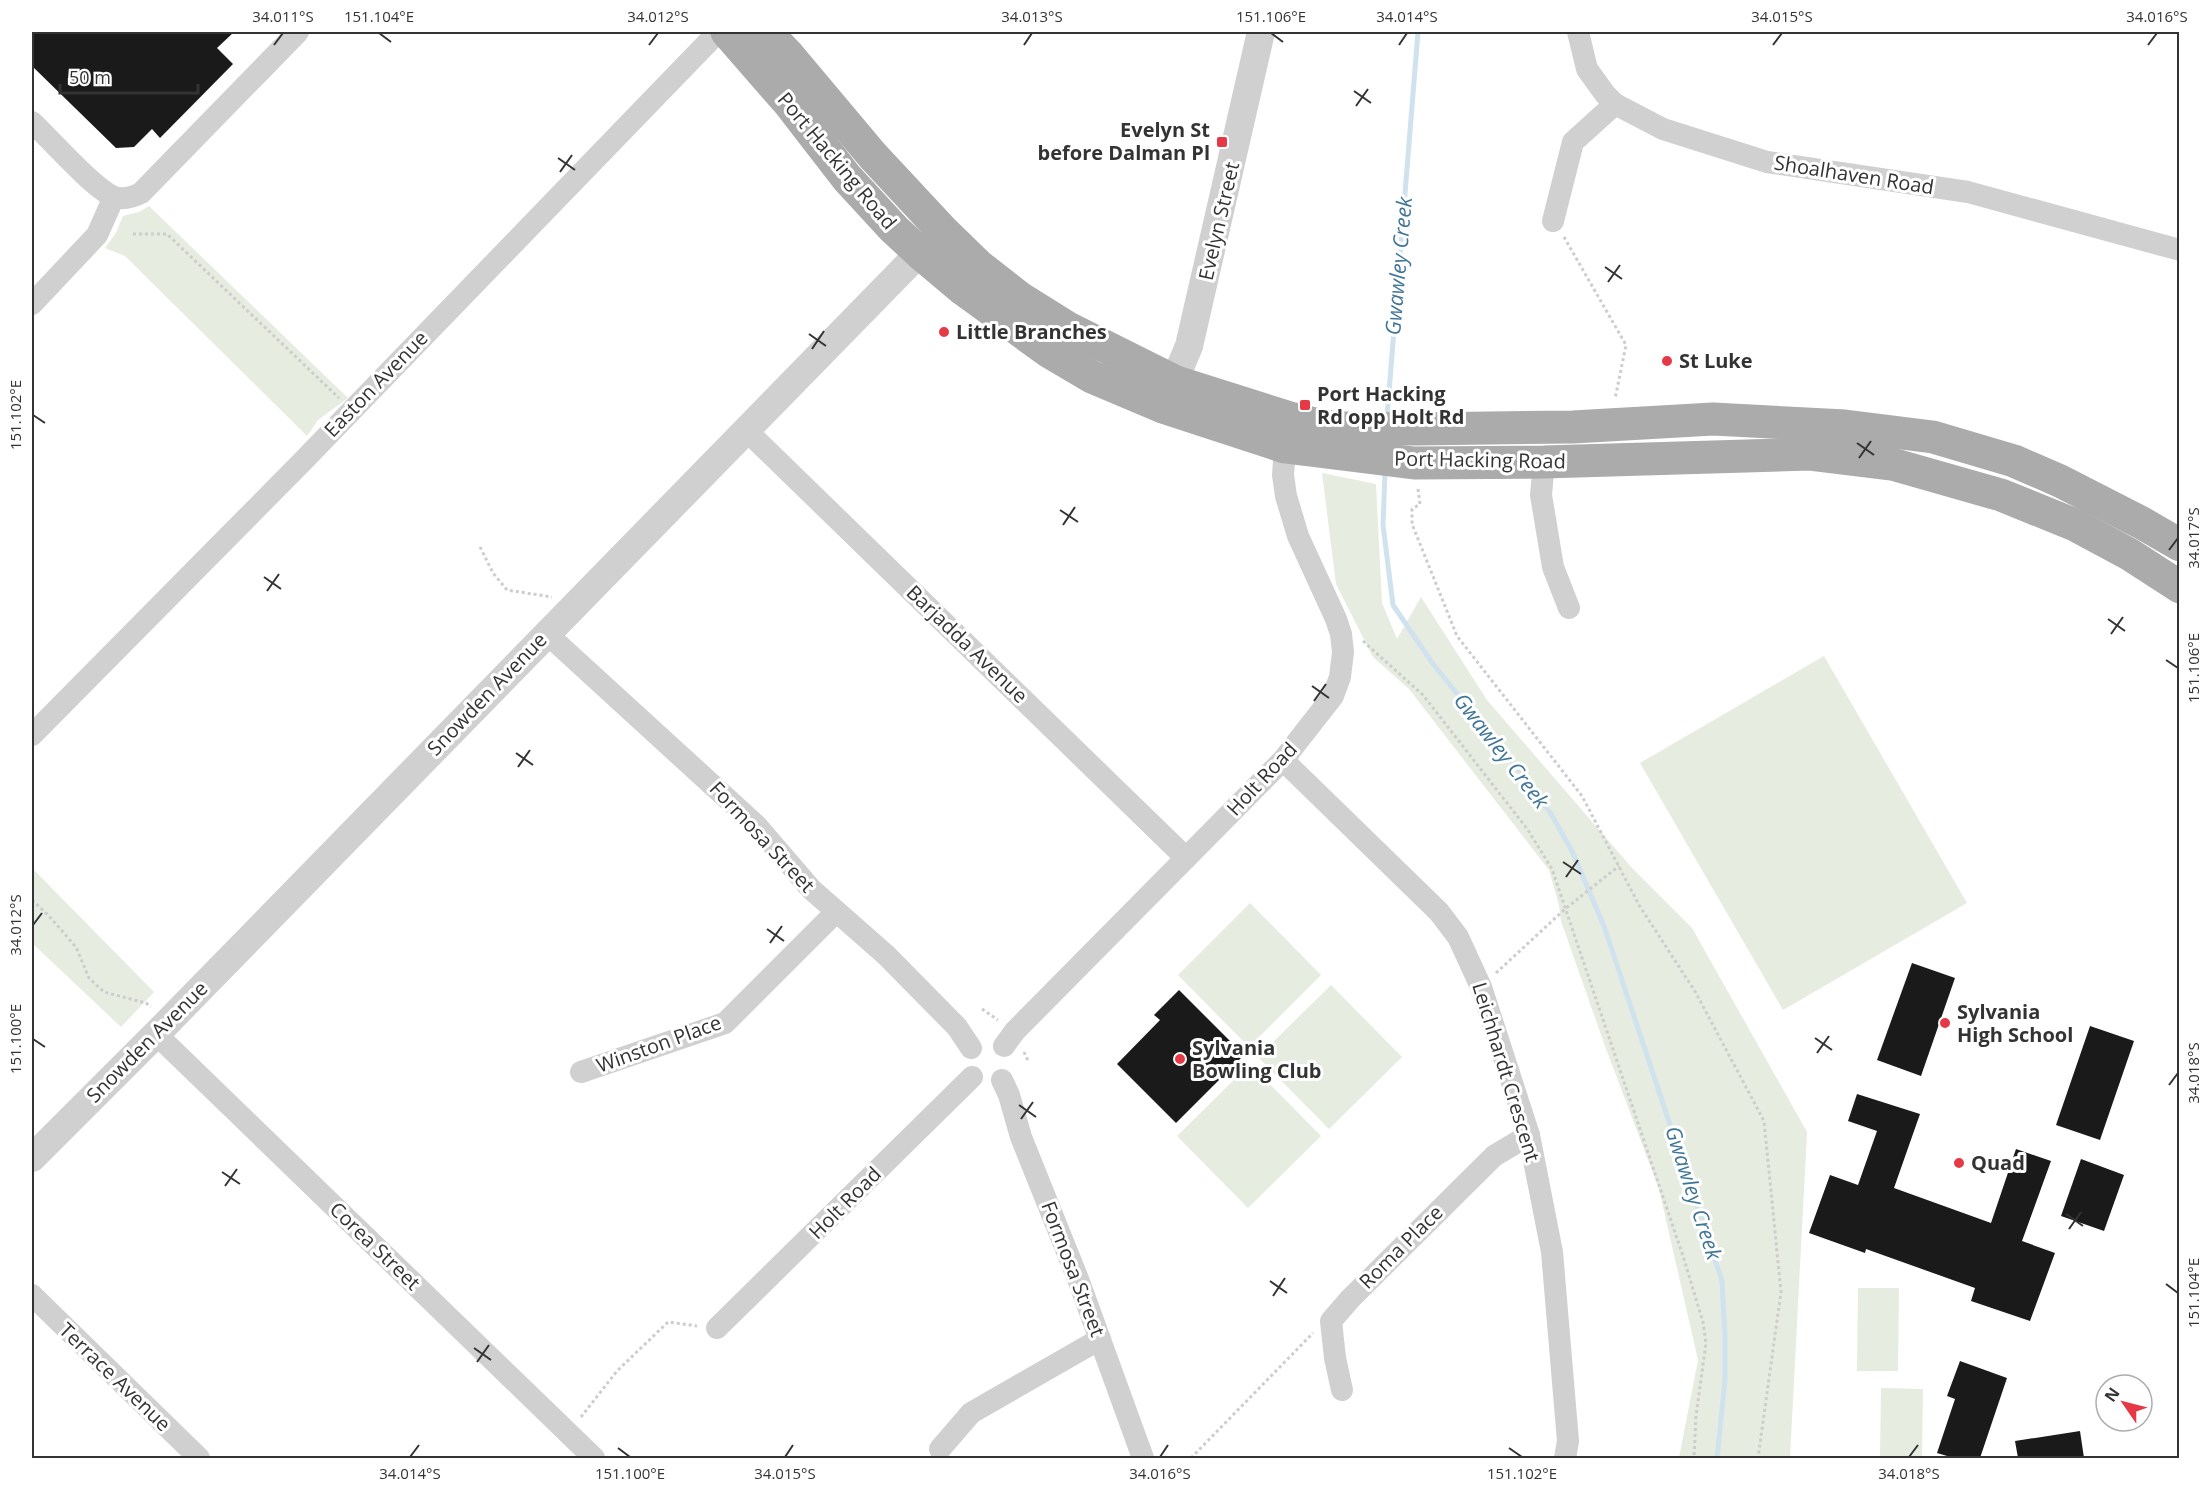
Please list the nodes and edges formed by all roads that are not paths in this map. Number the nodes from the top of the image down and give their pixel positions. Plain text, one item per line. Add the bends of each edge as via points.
1 (298, 32) edge
2 (718, 32) edge
3 (727, 32) edge
4 (766, 32) edge
5 (1261, 32) edge
6 (1578, 32) edge
7 (1615, 104) junction
8 (32, 122) edge
9 (114, 197) junction
10 (1553, 221) road end
11 (942, 230) junction
12 (2180, 250) edge
13 (920, 253) junction
14 (32, 304) edge
15 (1169, 395) junction
16 (747, 431) junction
17 (1348, 442) junction
18 (1285, 447) junction
19 (1544, 462) junction
20 (2180, 545) edge
21 (2180, 587) edge
22 (1569, 608) dead end
23 (546, 633) junction
24 (32, 735) edge
25 (1283, 760) junction
26 (1186, 858) junction
27 (836, 912) junction
28 (162, 1028) junction
29 (1004, 1046) junction
30 (971, 1048) junction
31 (582, 1072) dead end
32 (972, 1077) junction
33 (1002, 1080) junction
34 (1529, 1135) junction
35 (32, 1158) edge
36 (32, 1295) edge
37 (717, 1328) road end
38 (1100, 1339) junction
39 (1342, 1390) dead end
40 (940, 1449) dead end
41 (589, 1457) edge
42 (198, 1458) edge
43 (1143, 1458) edge
44 (1565, 1458) edge

1 - 9 street via 141,193
2 - 24 street, Easton Avenue
3 - 13 main road, Port Hacking Road via 847,178
4 - 11 main road, Port Hacking Road
5 - 15 street, Evelyn Street via 1189,345
6 - 7 street, Shoalhaven Road via 1587,69
7 - 10 street via 1573,142
7 - 12 street, Shoalhaven Road via 1663,129 1767,162 1968,192
8 - 9 street
9 - 14 street via 98,235
11 - 13 street, Snowden Avenue
11 - 15 main road, Port Hacking Road via 1020,298
13 - 15 main road, Port Hacking Road via 1048,351 1092,377
13 - 16 street, Snowden Avenue
15 - 17 main road, Port Hacking Road via 1319,425
15 - 18 main road, Port Hacking Road
16 - 23 street, Snowden Avenue
16 - 26 street, Barjadda Avenue
17 - 18 main road, Port Hacking Road
17 - 19 main road, Port Hacking Road via 1416,473
17 - 20 main road, Port Hacking Road via 1414,429 1713,419 1845,426 1933,437 2014,461
18 - 25 street, Holt Road via 1282,476 1286,496 1298,536 1336,619 1343,652 1333,696
19 - 21 main road, Port Hacking Road via 1810,454 1892,464 2001,495 2075,525
19 - 22 street via 1541,495 1551,557
23 - 27 street, Formosa Street via 756,825
23 - 28 street, Snowden Avenue
25 - 26 street, Holt Road
25 - 34 street, Leichhardt Crescent via 1439,912 1458,937 1481,987
26 - 29 street, Holt Road
27 - 30 street, Formosa Street via 886,955 957,1027
27 - 31 street, Winston Place via 725,1023
28 - 35 street, Snowden Avenue
28 - 41 street, Corea Street via 569,1432
29 - 30 street via 987,1040
29 - 33 street via 1010,1063
30 - 32 street via 966,1060
32 - 33 street via 983,1083
32 - 37 street, Holt Road
33 - 38 street, Formosa Street
34 - 39 street, Roma Place via 1494,1156 1331,1321
34 - 44 street, Leichhardt Crescent via 1552,1252 1568,1441
36 - 42 street, Terrace Avenue
38 - 40 street via 970,1413
38 - 43 street, Formosa Street

